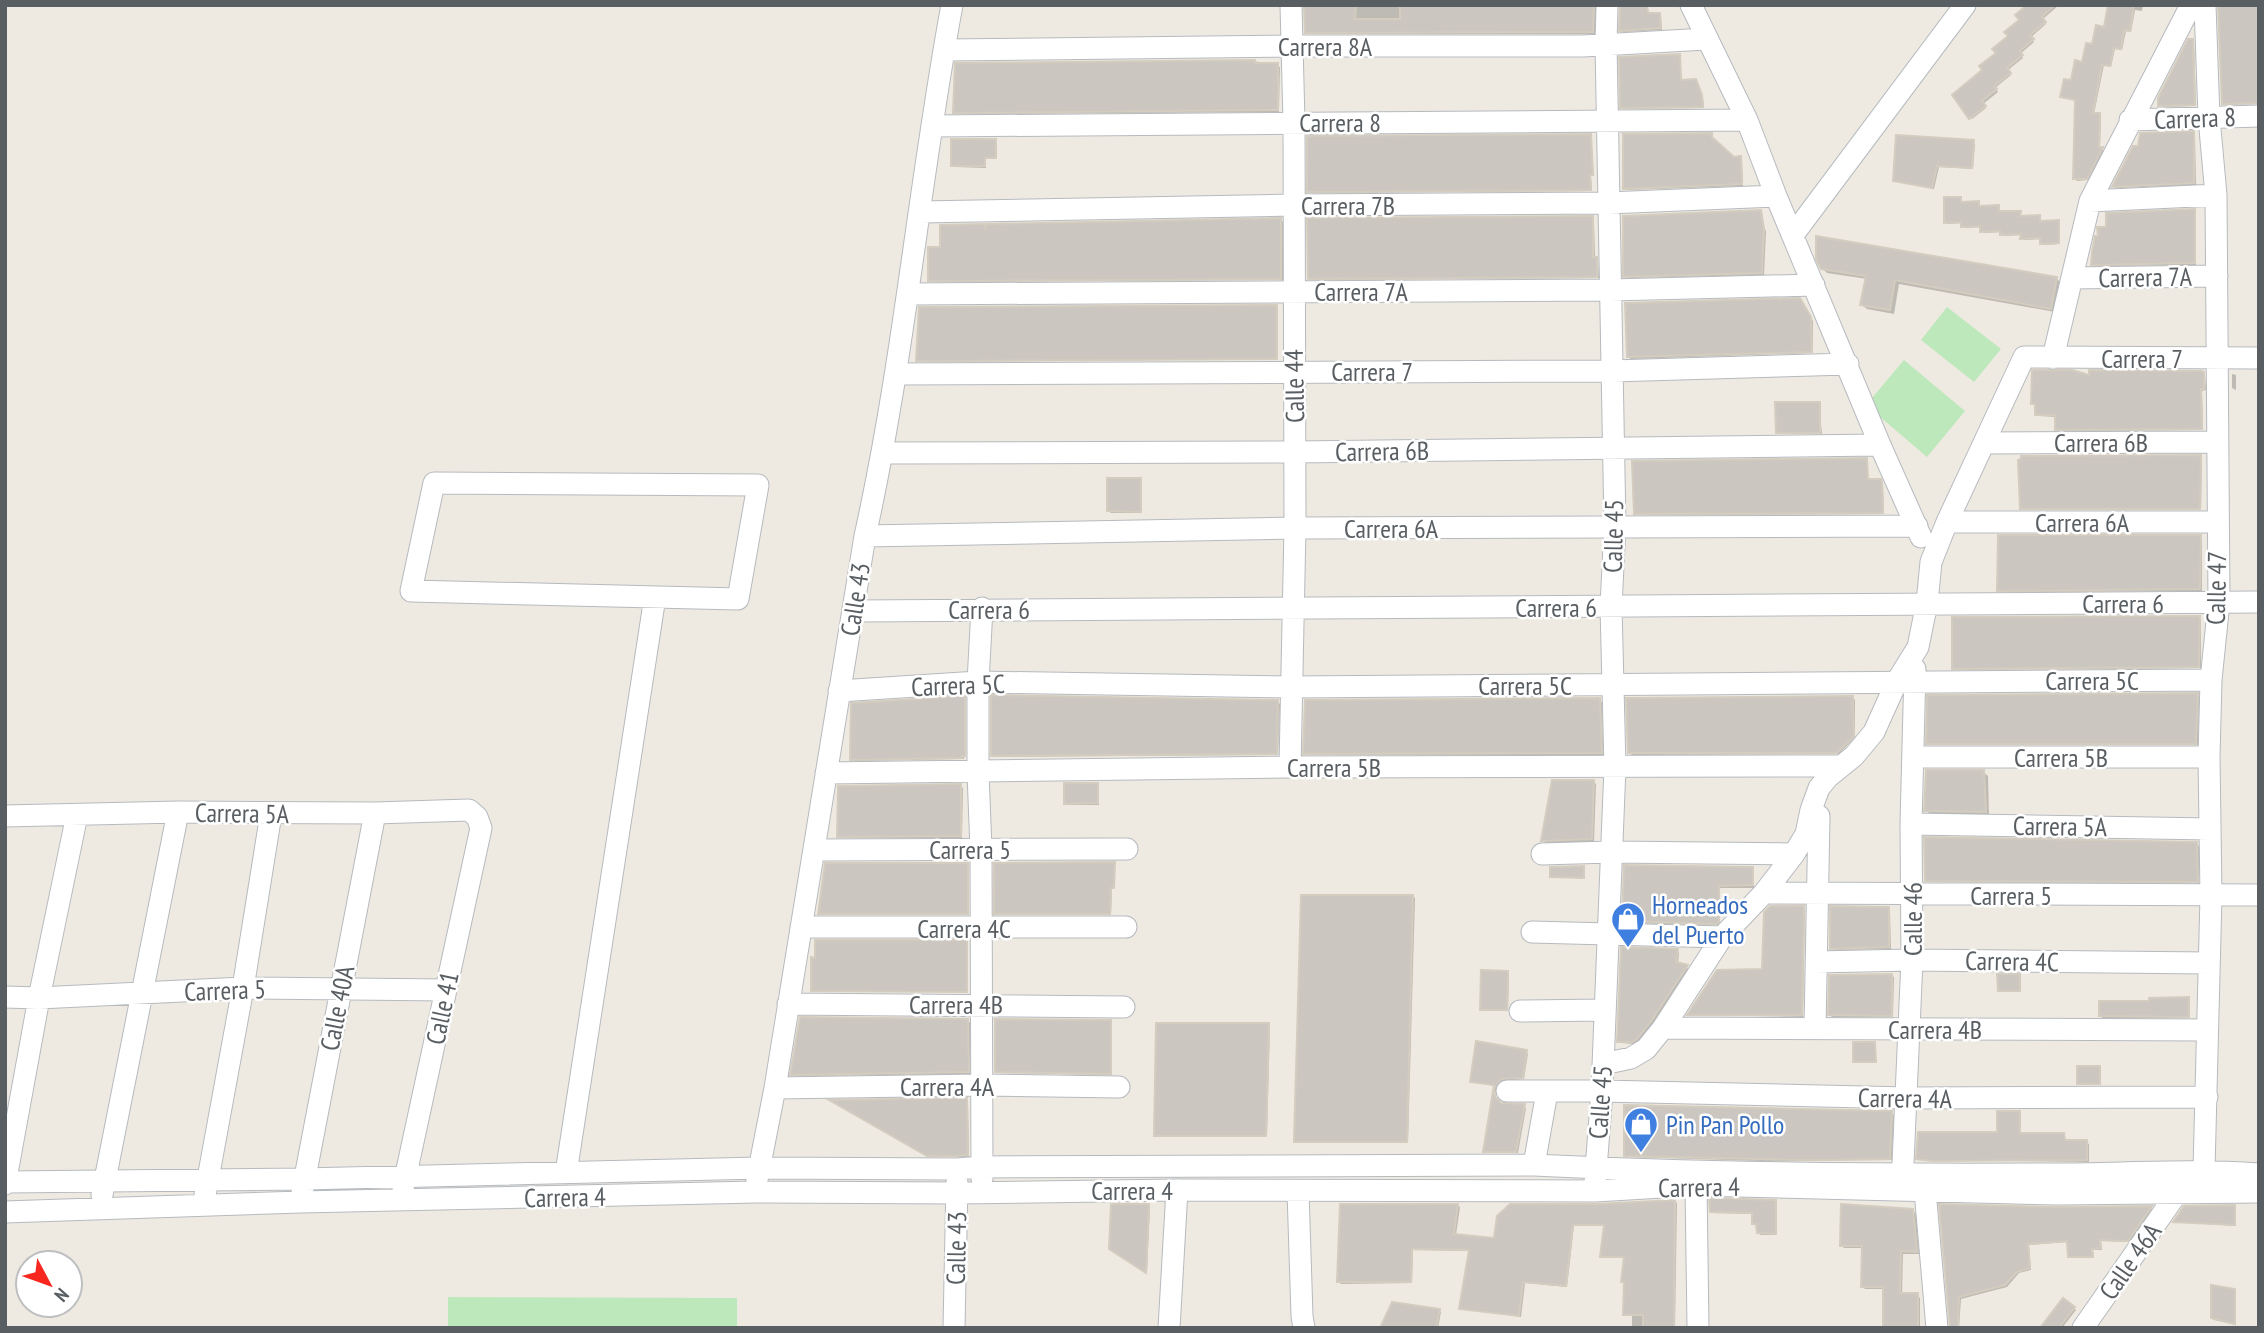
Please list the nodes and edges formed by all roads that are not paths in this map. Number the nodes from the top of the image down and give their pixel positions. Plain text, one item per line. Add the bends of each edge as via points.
1 (952, 5) edge
2 (1291, 5) edge
3 (1607, 5) edge
4 (1691, 5) edge
5 (1965, 5) edge
6 (2191, 5) edge
7 (2205, 5) edge
8 (1706, 39) junction
9 (1606, 44) junction
10 (1293, 46) junction
11 (944, 50) junction
12 (2259, 116) edge
13 (2210, 118) junction
14 (1747, 120) junction
15 (2130, 120) junction
16 (1608, 121) junction
17 (1294, 122) junction
18 (933, 126) junction
19 (2216, 195) junction
20 (1776, 196) junction
21 (2090, 201) junction
22 (1608, 203) junction
23 (1293, 205) junction
24 (920, 212) junction
25 (1793, 235) junction
26 (2217, 276) junction
27 (2073, 278) junction
28 (1814, 285) junction
29 (1611, 290) junction
30 (1293, 292) junction
31 (908, 294) junction
32 (2053, 358) junction
33 (2217, 358) junction
34 (2259, 358) edge
35 (1848, 364) junction
36 (1293, 371) junction
37 (1612, 372) junction
38 (897, 374) junction
39 (2217, 442) junction
40 (1985, 443) junction
41 (1880, 444) junction
42 (1613, 447) junction
43 (1295, 452) junction
44 (884, 453) junction
45 (2217, 522) junction
46 (1947, 523) junction
47 (1615, 526) junction
48 (1917, 526) junction
49 (1295, 528) junction
50 (865, 536) junction
51 (1931, 562) junction
52 (655, 597) junction
53 (2219, 602) junction
54 (2259, 602) edge
55 (1927, 603) junction
56 (1611, 606) junction
57 (982, 608) junction
58 (1294, 608) junction
59 (853, 611) junction
60 (2211, 680) junction
61 (1905, 681) junction
62 (978, 682) junction
63 (1612, 685) junction
64 (1292, 687) junction
65 (839, 691) junction
66 (1913, 757) junction
67 (2209, 757) junction
68 (1841, 766) junction
69 (1290, 767) junction
70 (1615, 767) junction
71 (826, 773) junction
72 (978, 773) junction
73 (1819, 788) junction
74 (178, 813) junction
75 (375, 813) junction
76 (271, 814) junction
77 (77, 815) junction
78 (5, 816) edge
79 (477, 817) joint
80 (1911, 824) junction
81 (2210, 829) junction
82 (981, 849) junction
83 (1127, 849) dead end
84 (814, 850) junction
85 (1610, 852) junction
86 (1542, 854) dead end
87 (1794, 854) junction
88 (1764, 893) junction
89 (1816, 893) junction
90 (1913, 894) junction
91 (2259, 895) edge
92 (2211, 896) junction
93 (801, 927) junction
94 (981, 928) junction
95 (1126, 928) dead end
96 (1532, 932) dead end
97 (1608, 934) junction
98 (1723, 937) junction
99 (1912, 960) junction
100 (1815, 962) junction
101 (2209, 963) junction
102 (243, 988) junction
103 (341, 989) junction
104 (446, 990) junction
105 (141, 993) junction
106 (5, 997) edge
107 (39, 998) junction
108 (788, 1004) junction
109 (981, 1004) junction
110 (1124, 1007) dead end
111 (1605, 1010) junction
112 (1520, 1011) dead end
113 (1662, 1028) junction
114 (1815, 1028) junction
115 (1909, 1029) junction
116 (2207, 1030) junction
117 (1603, 1063) junction
118 (982, 1085) junction
119 (1119, 1087) dead end
120 (775, 1088) junction
121 (1507, 1091) dead end
122 (1602, 1091) junction
123 (1547, 1092) junction
124 (2207, 1097) junction
125 (1907, 1098) junction
126 (1534, 1165) junction
127 (981, 1167) junction
128 (759, 1168) junction
129 (1596, 1168) junction
130 (957, 1169) junction
131 (2204, 1170) junction
132 (566, 1173) junction
133 (2259, 1174) edge
134 (405, 1176) junction
135 (304, 1179) junction
136 (104, 1181) junction
137 (206, 1181) junction
138 (1913, 1182) junction
139 (5, 1183) edge
140 (2055, 1184) junction
141 (1696, 1185) junction
142 (1177, 1190) junction
143 (982, 1191) junction
144 (1298, 1191) junction
145 (1595, 1191) junction
146 (756, 1192) junction
147 (2259, 1192) edge
148 (957, 1193) junction
149 (2178, 1193) junction
150 (400, 1201) junction
151 (301, 1202) junction
152 (204, 1207) junction
153 (99, 1208) junction
154 (5, 1212) edge
155 (954, 1328) edge
156 (1170, 1328) edge
157 (1304, 1328) edge
158 (1698, 1328) edge
159 (1937, 1328) edge
160 (2083, 1328) edge

1 - 11 street, Calle 43
2 - 10 street, Calle 44
3 - 9 street, Calle 45
4 - 8 street
5 - 25 street
6 - 15 street
7 - 13 street, Calle 47
8 - 9 street, Carrera 8A
8 - 14 street
9 - 10 street, Carrera 8A
9 - 16 street, Calle 45
10 - 11 street, Carrera 8A
10 - 17 street, Calle 44
11 - 18 street, Calle 43
12 - 13 street, Carrera 8
13 - 15 street, Carrera 8
13 - 19 street, Calle 47
14 - 16 street, Carrera 8
14 - 20 street
15 - 21 street
16 - 17 street, Carrera 8
16 - 22 street, Calle 45
17 - 18 street, Carrera 8
17 - 23 street, Calle 44
18 - 24 street, Calle 43
19 - 21 street
19 - 26 street, Calle 47
20 - 22 street, Carrera 7B
20 - 25 street
21 - 27 street
22 - 23 street, Carrera 7B
22 - 29 street, Calle 45
23 - 24 street, Carrera 7B
23 - 30 street, Calle 44
24 - 31 street, Calle 43
25 - 28 street
26 - 27 street, Carrera 7A
26 - 33 street, Calle 47
27 - 32 street
28 - 29 street, Carrera 7A
28 - 35 street
29 - 30 street, Carrera 7A
29 - 37 street, Calle 45
30 - 31 street, Carrera 7A
30 - 36 street, Calle 44
31 - 38 street, Calle 43
32 - 33 street, Carrera 7
32 - 40 street, Carrera 7 via 2025,357
33 - 34 street, Carrera 7
33 - 39 street, Calle 47
35 - 37 street, Carrera 7
35 - 41 street
36 - 37 street, Carrera 7
36 - 38 street, Carrera 7
36 - 43 street, Calle 44
37 - 42 street, Calle 45
38 - 44 street, Calle 43
39 - 40 street, Carrera 6B
39 - 45 street, Calle 47
40 - 46 street
41 - 42 street, Carrera 6B
41 - 48 street
42 - 43 street, Carrera 6B
42 - 47 street, Calle 45
43 - 44 street, Carrera 6B
43 - 49 street, Calle 44
44 - 50 street, Calle 43
45 - 46 street, Carrera 6A
45 - 53 street, Calle 47
46 - 51 street
47 - 48 street, Carrera 6A
47 - 49 street, Carrera 6A
47 - 56 street, Calle 45
48 - 51 street
49 - 50 street, Carrera 6A
49 - 58 street, Calle 44
50 - 59 street, Calle 43
51 - 55 street
52 - 52 street via 738,599 758,485 434,483 411,591
52 - 132 street
53 - 54 street, Carrera 6
53 - 55 street, Carrera 6
53 - 60 street, Calle 47
55 - 56 street, Carrera 6
55 - 61 street
56 - 58 street, Carrera 6
56 - 63 street, Calle 45
57 - 58 street, Carrera 6
57 - 59 street, Carrera 6
57 - 62 street, Calle 43
58 - 64 street, Calle 44
59 - 65 street, Calle 43
60 - 61 street, Carrera 5C
60 - 67 street, Calle 47
61 - 63 street, Carrera 5C
61 - 66 street, Calle 46
61 - 68 street via 1874,732
62 - 64 street, Carrera 5C
62 - 65 street, Carrera 5C
62 - 72 street, Calle 43
63 - 64 street, Carrera 5C
63 - 70 street, Calle 45
64 - 69 street, Calle 44
65 - 71 street, Calle 43
66 - 67 street, Carrera 5B
66 - 80 street, Calle 46
67 - 81 street, Calle 47
68 - 70 street, Carrera 5B
68 - 73 street
69 - 70 street, Carrera 5B
69 - 72 street, Carrera 5B
70 - 85 street, Calle 45
71 - 72 street, Carrera 5B
71 - 84 street, Calle 43
72 - 82 street, Calle 43
73 - 87 street via 1806,834
73 - 89 street
74 - 76 street, Carrera 5A
74 - 77 street, Carrera 5A
74 - 105 street
75 - 76 street, Carrera 5A
75 - 79 street, Carrera 5A via 469,810
75 - 103 street, Calle 40A
76 - 102 street
77 - 78 street, Carrera 5A
77 - 107 street
79 - 104 street, Calle 41 via 481,828
80 - 81 street, Carrera 5A
80 - 90 street, Calle 46
81 - 92 street, Calle 47
82 - 83 street, Carrera 5
82 - 84 street, Carrera 5
82 - 94 street, Calle 43
84 - 93 street, Calle 43
85 - 86 street
85 - 87 street
85 - 97 street, Calle 45
87 - 88 street
88 - 89 street, Carrera 5
88 - 98 street
89 - 90 street, Carrera 5
89 - 100 street
90 - 92 street, Carrera 5
90 - 99 street, Calle 46
91 - 92 street, Carrera 5
92 - 101 street, Calle 47
93 - 94 street, Carrera 4C
93 - 108 street, Calle 43
94 - 95 street, Carrera 4C
94 - 109 street, Calle 43
96 - 97 street
97 - 98 street
97 - 111 street, Calle 45
98 - 113 street
99 - 100 street, Carrera 4C
99 - 101 street, Carrera 4C
99 - 115 street, Calle 46
100 - 114 street
101 - 116 street, Calle 47
102 - 103 street, Carrera 5
102 - 105 street, Carrera 5
102 - 137 street
103 - 104 street, Carrera 5
103 - 135 street, Calle 40A
104 - 134 street, Calle 41
105 - 107 street, Carrera 5
105 - 136 street
106 - 107 street, Carrera 5
107 - 139 street
108 - 109 street, Carrera 4B
108 - 120 street, Calle 43
109 - 110 street, Carrera 4B
109 - 118 street, Calle 43
111 - 112 street
111 - 117 street, Calle 45
113 - 114 street, Carrera 4B
113 - 117 street via 1646,1049 1631,1058
114 - 115 street, Carrera 4B
115 - 116 street, Carrera 4B
115 - 125 street, Calle 46
116 - 124 street, Calle 47
117 - 122 street, Calle 45
118 - 119 street, Carrera 4A
118 - 120 street, Carrera 4A
118 - 127 street, Calle 43
120 - 128 street, Calle 43
121 - 123 street, Carrera 4A
122 - 123 street, Carrera 4A
122 - 125 street, Carrera 4A
122 - 129 street, Calle 45
123 - 126 street
124 - 125 street, Carrera 4A
124 - 131 street, Calle 47
125 - 138 street, Calle 46
126 - 127 street, Carrera 4
126 - 129 street, Carrera 4
127 - 130 street, Carrera 4
127 - 143 street, Calle 43
128 - 130 street, Carrera 4
128 - 132 street, Carrera 4
128 - 146 street, Calle 43
129 - 138 street, Carrera 4
129 - 145 street, Calle 45
130 - 148 street, Calle 43
131 - 133 street, Carrera 4
131 - 140 street, Carrera 4
132 - 134 street, Carrera 4
134 - 135 street, Carrera 4
134 - 150 street, Calle 41
135 - 137 street, Carrera 4
135 - 151 street, Calle 40A
136 - 137 street, Carrera 4
136 - 139 street, Carrera 4
136 - 153 street
137 - 152 street
138 - 140 street, Carrera 4
138 - 141 street, Carrera 4
138 - 159 street, Calle 46
140 - 149 street, Carrera 4
141 - 145 street, Carrera 4
141 - 158 street
142 - 143 street, Carrera 4
142 - 144 street, Carrera 4
142 - 156 street
143 - 148 street, Carrera 4
144 - 145 street, Carrera 4
144 - 157 street
146 - 148 street, Carrera 4
146 - 150 street, Carrera 4
147 - 149 street, Carrera 4
148 - 155 street, Calle 43
149 - 160 street, Calle 46A
150 - 151 street, Carrera 4
151 - 152 street, Carrera 4
152 - 153 street, Carrera 4
153 - 154 street, Carrera 4

